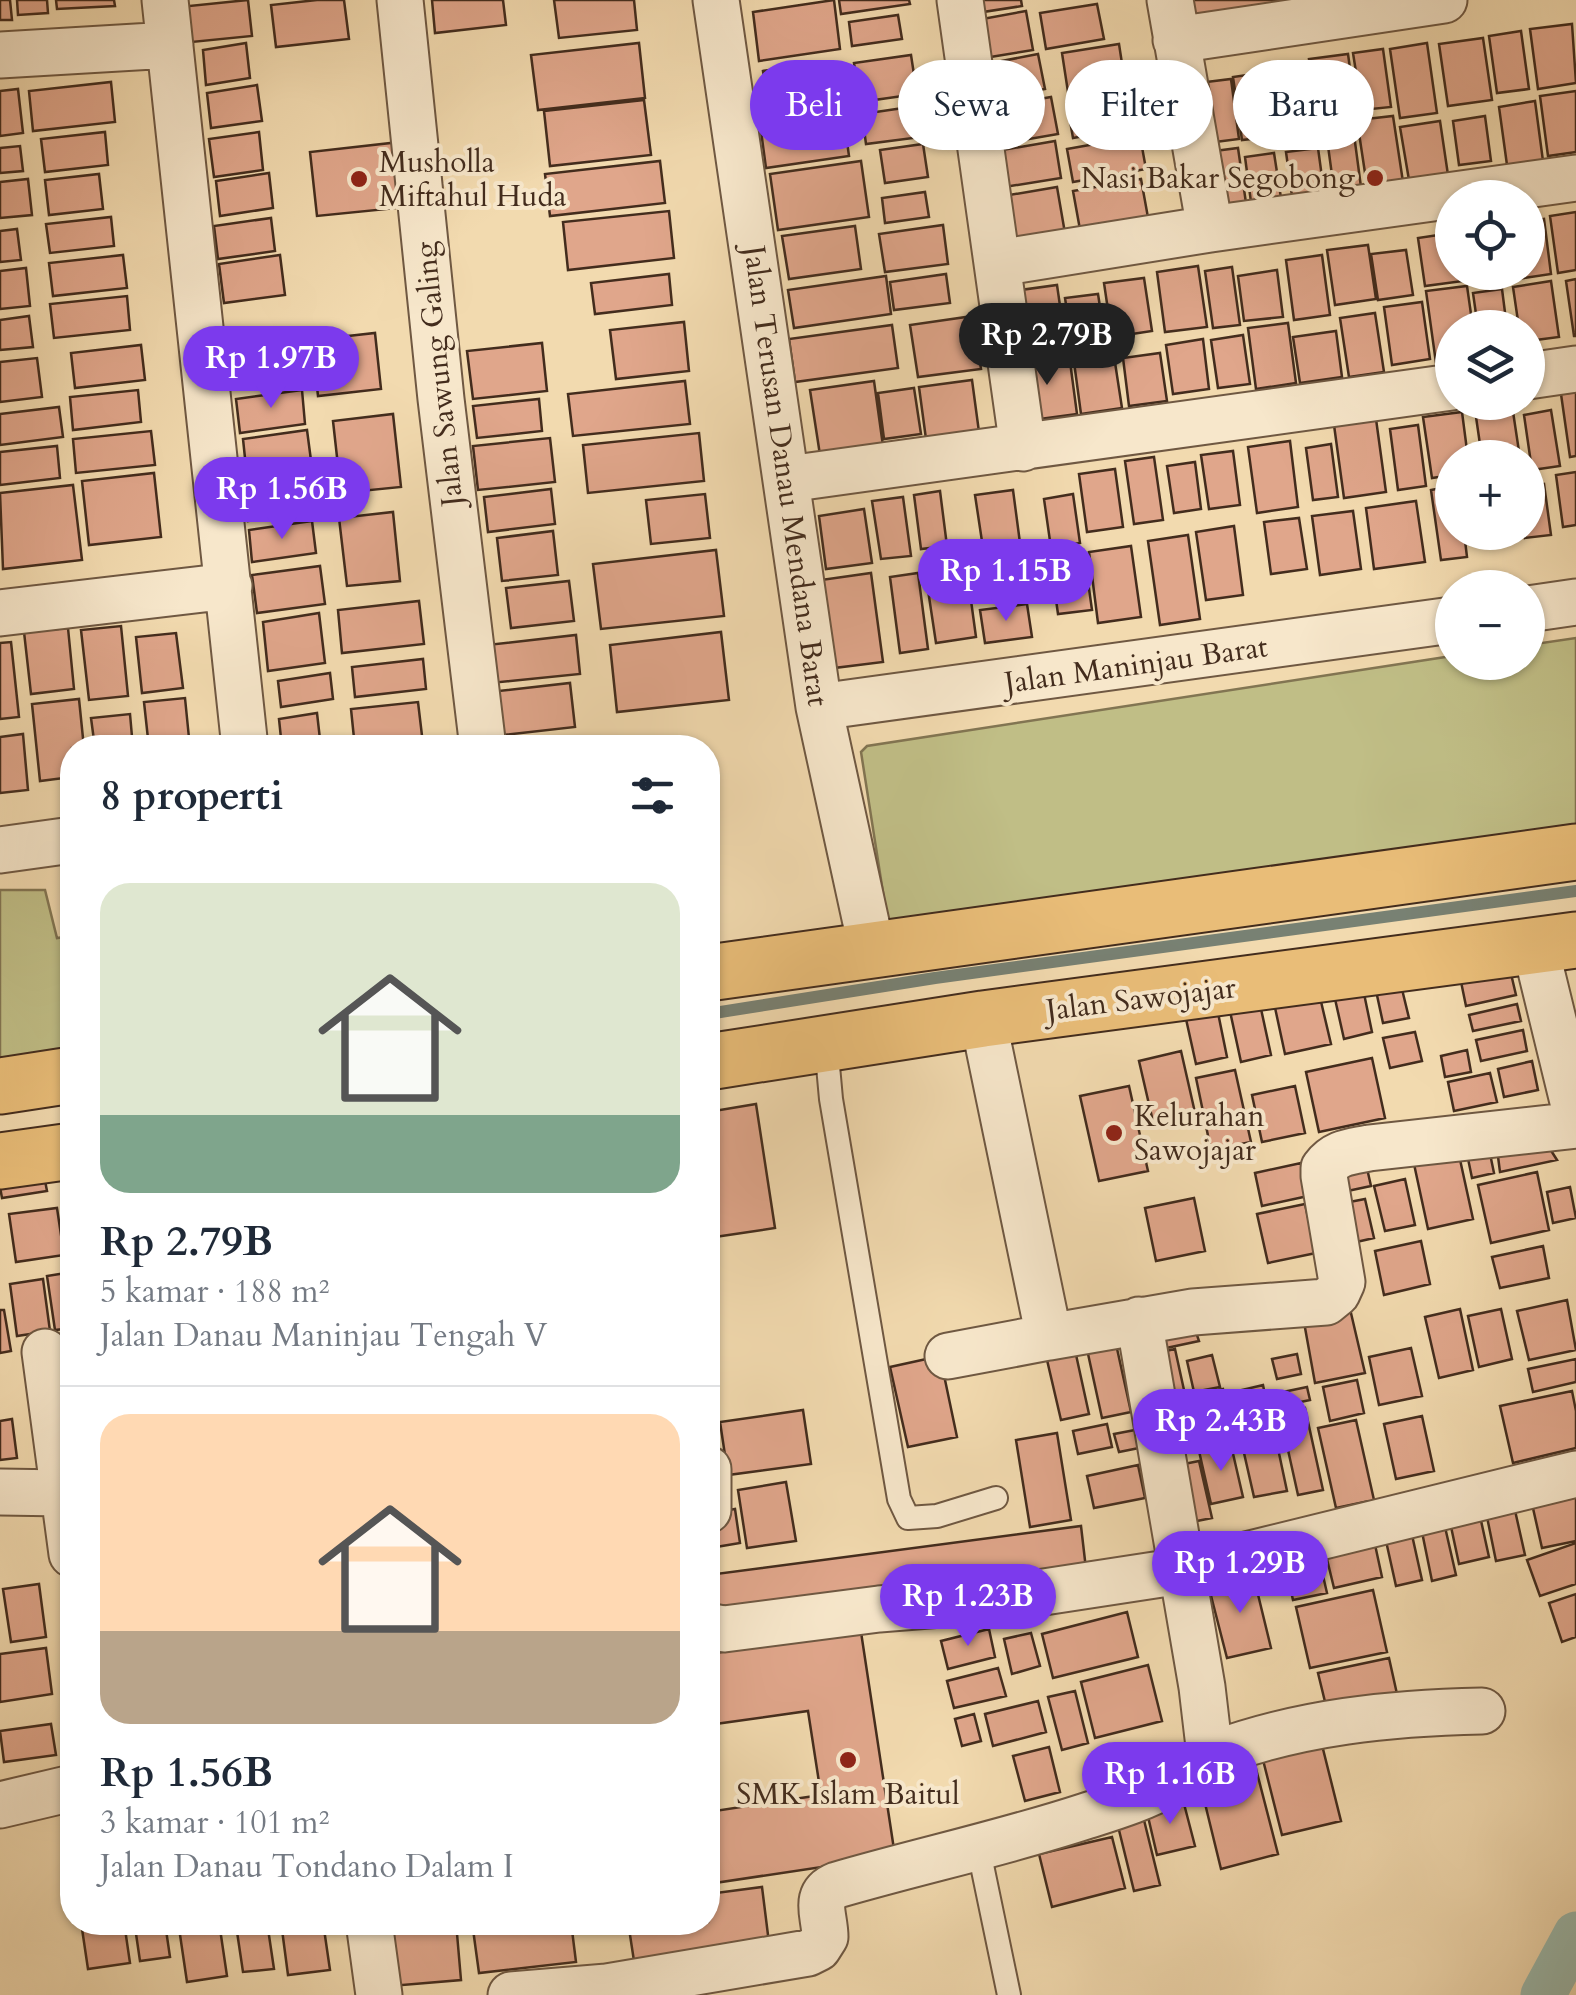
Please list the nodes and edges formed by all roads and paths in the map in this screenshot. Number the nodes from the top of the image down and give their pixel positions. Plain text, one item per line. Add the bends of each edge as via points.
1 (166, 0) edge
2 (400, 0) edge
3 (716, 0) edge
4 (960, 0) edge
5 (1444, 0) edge
6 (1173, 20) edge
7 (170, 46) junction
8 (0, 55) edge
9 (1576, 178) edge
10 (1210, 229) junction
11 (998, 262) junction
12 (1576, 370) edge
13 (1545, 374) edge
14 (1435, 389) edge
15 (1024, 448) junction
16 (788, 479) junction
17 (229, 586) junction
18 (1576, 602) edge
19 (1545, 607) edge
20 (0, 613) edge
21 (1435, 622) edge
22 (820, 707) junction
23 (243, 735) edge
24 (482, 735) edge
25 (60, 842) edge
26 (0, 850) edge
27 (1576, 852) edge
28 (1556, 943) edge
29 (720, 975) edge
30 (850, 996) junction
31 (983, 1019) junction
32 (720, 1056) edge
33 (60, 1078) edge
34 (0, 1086) edge
35 (1576, 1114) edge
36 (1576, 1125) edge
37 (60, 1154) edge
38 (0, 1162) edge
39 (1138, 1320) junction
40 (1049, 1337) junction
41 (45, 1352) dead end
42 (948, 1356) dead end
43 (60, 1463) edge
44 (1576, 1474) edge
45 (0, 1492) edge
46 (60, 1493) edge
47 (996, 1498) dead end
48 (1181, 1570) junction
49 (720, 1628) edge
50 (1482, 1712) dead end
51 (1210, 1755) junction
52 (60, 1791) edge
53 (0, 1805) edge
54 (978, 1846) junction
55 (371, 1935) edge
56 (607, 1991) edge
57 (378, 1995) edge
58 (512, 1995) edge
59 (1009, 1995) edge

1 - 7 street
2 - 24 street, Jalan Sawung Galing
3 - 16 street, Jalan Terusan Danau Mendana Barat
4 - 11 street
5 - 6 street
6 - 10 street
7 - 8 street
7 - 17 street
9 - 10 street
10 - 11 street
11 - 15 street
12 - 13 street
14 - 15 street
15 - 16 street
16 - 22 street, Jalan Terusan Danau Mendana Barat
17 - 20 street
17 - 23 street
18 - 19 street
21 - 22 street, Jalan Maninjau Barat
22 - 30 street, Jalan Terusan Danau Mendana Barat
25 - 26 street
27 - 30 main road, Jalan Sawojajar
28 - 31 main road, Jalan Sawojajar
28 - 35 street
29 - 30 main road, Jalan Sawojajar
30 - 31 main road, Jalan Sawojajar
30 - 32 main road, Jalan Sawojajar
30 - 47 lane via 831,1099 899,1499 908,1518
31 - 40 street
33 - 34 main road
36 - 39 street via 1340,1154 1324,1168 1342,1282 1337,1293 1326,1302
37 - 38 main road
39 - 40 street
39 - 48 street
40 - 42 street
41 - 43 street
44 - 48 street
45 - 46 street
48 - 49 street via 991,1600
48 - 51 street
50 - 51 street via 1316,1724
51 - 54 street via 1151,1794
52 - 53 street
54 - 56 street via 829,1888 820,1902 826,1937 808,1953
54 - 59 lane
55 - 57 street
56 - 58 street

